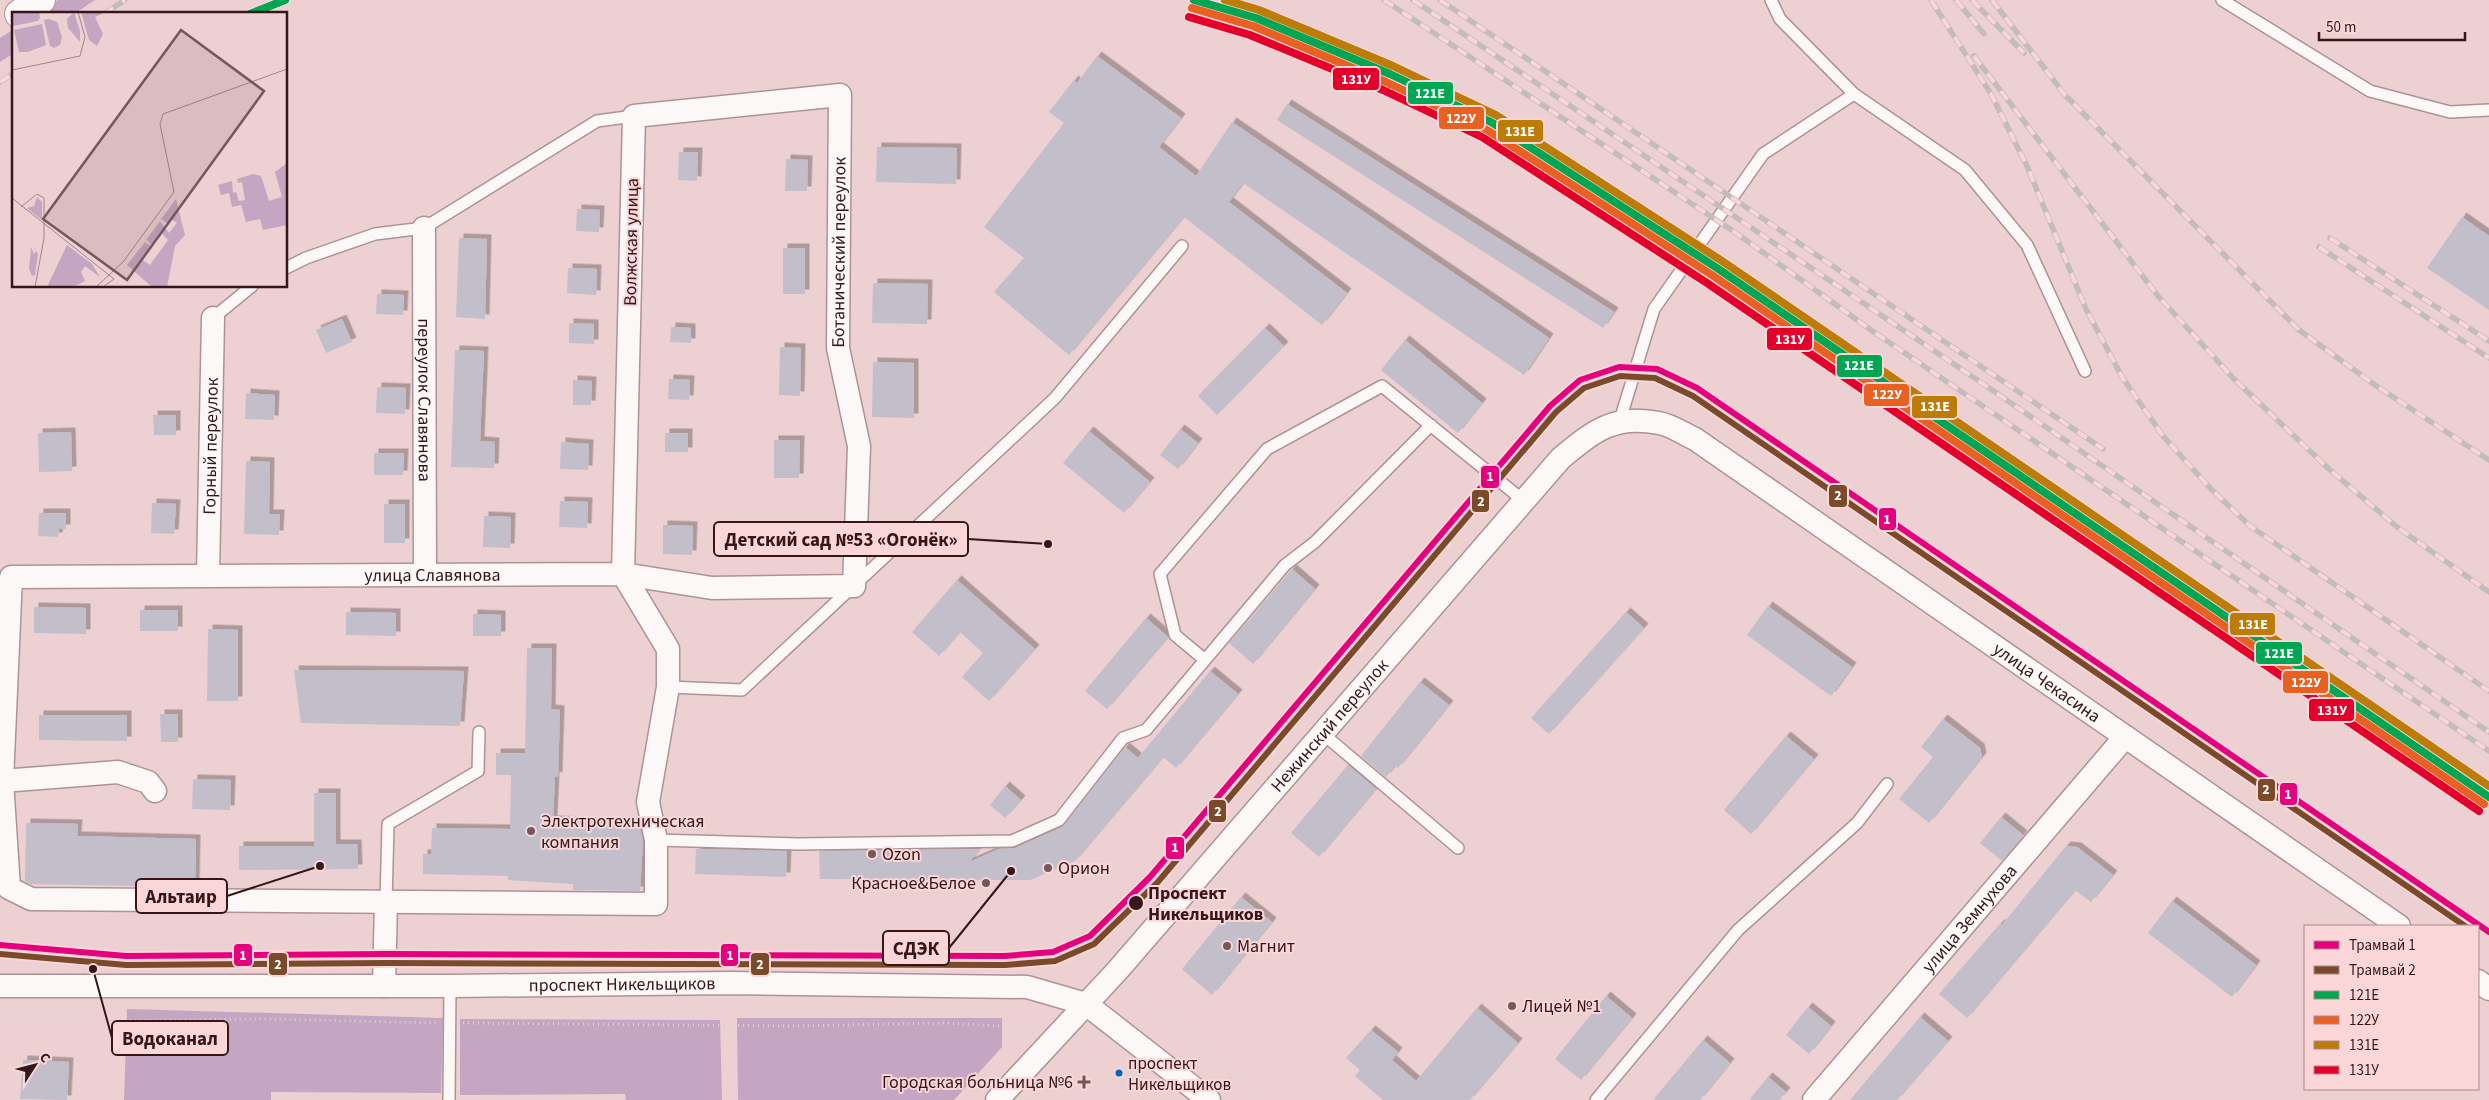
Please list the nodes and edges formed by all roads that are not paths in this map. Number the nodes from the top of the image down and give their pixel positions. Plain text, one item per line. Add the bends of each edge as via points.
1 (41, 0) edge
2 (1771, 0) edge
3 (2222, 0) edge
4 (22, 12) edge
5 (12, 18) edge
6 (0, 26) edge
7 (1854, 94) junction
8 (2489, 110) edge
9 (634, 116) junction
10 (424, 228) junction
11 (1182, 246) dead end
12 (288, 267) edge
13 (250, 288) edge
14 (213, 318) joint
15 (2085, 371) dead end
16 (1620, 420) junction
17 (1431, 425) junction
18 (1695, 439) joint
19 (1524, 501) junction
20 (425, 574) junction
21 (624, 574) junction
22 (208, 575) junction
23 (854, 586) junction
24 (1204, 660) junction
25 (668, 687) junction
26 (479, 732) dead end
27 (1322, 733) junction
28 (2125, 737) junction
29 (2, 781) junction
30 (1887, 784) dead end
31 (155, 792) dead end
32 (656, 840) junction
33 (1458, 848) dead end
34 (386, 902) junction
35 (2398, 925) edge
36 (0, 986) edge
37 (384, 986) junction
38 (450, 986) junction
39 (1086, 1004) junction
40 (450, 1100) edge
41 (997, 1100) edge
42 (1209, 1100) edge
43 (1596, 1100) edge
44 (1814, 1100) edge

1 - 4 main road
2 - 7 lane via 1780,19
3 - 8 lane via 2370,91 2450,112
5 - 6 main road
7 - 15 lane via 1965,170 2027,244
7 - 16 lane via 1763,154 1654,309
9 - 10 lane via 597,121
9 - 21 street, Волжская улица
9 - 23 street, Ботанический переулок via 840,95 838,348 859,446
10 - 12 lane via 374,234
10 - 20 street, переулок Славянова
11 - 23 lane via 1055,398
13 - 14 lane
14 - 22 street, Горный переулок
16 - 18 street, Нежинский переулок via 1660,423
16 - 19 street, Нежинский переулок via 1590,434 1561,458
17 - 19 lane
17 - 24 lane via 1315,542 1285,565
17 - 24 lane via 1382,386 1267,449 1160,574 1176,635
18 - 28 street, улица Чекасина
19 - 27 street, Нежинский переулок
20 - 21 street, улица Славянова
20 - 22 street, улица Славянова
21 - 23 street, улица Славянова via 712,588
21 - 25 street via 668,649
22 - 29 street, улица Славянова via 11,576
23 - 25 lane via 742,690
24 - 32 lane via 1146,730 1123,738 1059,820 1012,841 799,844
25 - 32 street via 648,802
26 - 34 lane via 478,771 388,824
27 - 33 lane
27 - 39 street, Нежинский переулок
28 - 35 street, улица Чекасина
28 - 44 street, улица Земнухова
29 - 31 street via 118,772 148,782
29 - 34 street via 10,888 31,899
30 - 43 lane via 1857,823 1738,930
32 - 34 street via 656,904
34 - 37 street
36 - 37 street, проспект Никельщиков
37 - 38 street, проспект Никельщиков
38 - 39 street, проспект Никельщиков via 730,983 1027,987
38 - 40 lane
39 - 41 street, Нежинский переулок
39 - 42 street, проспект Никельщиков

